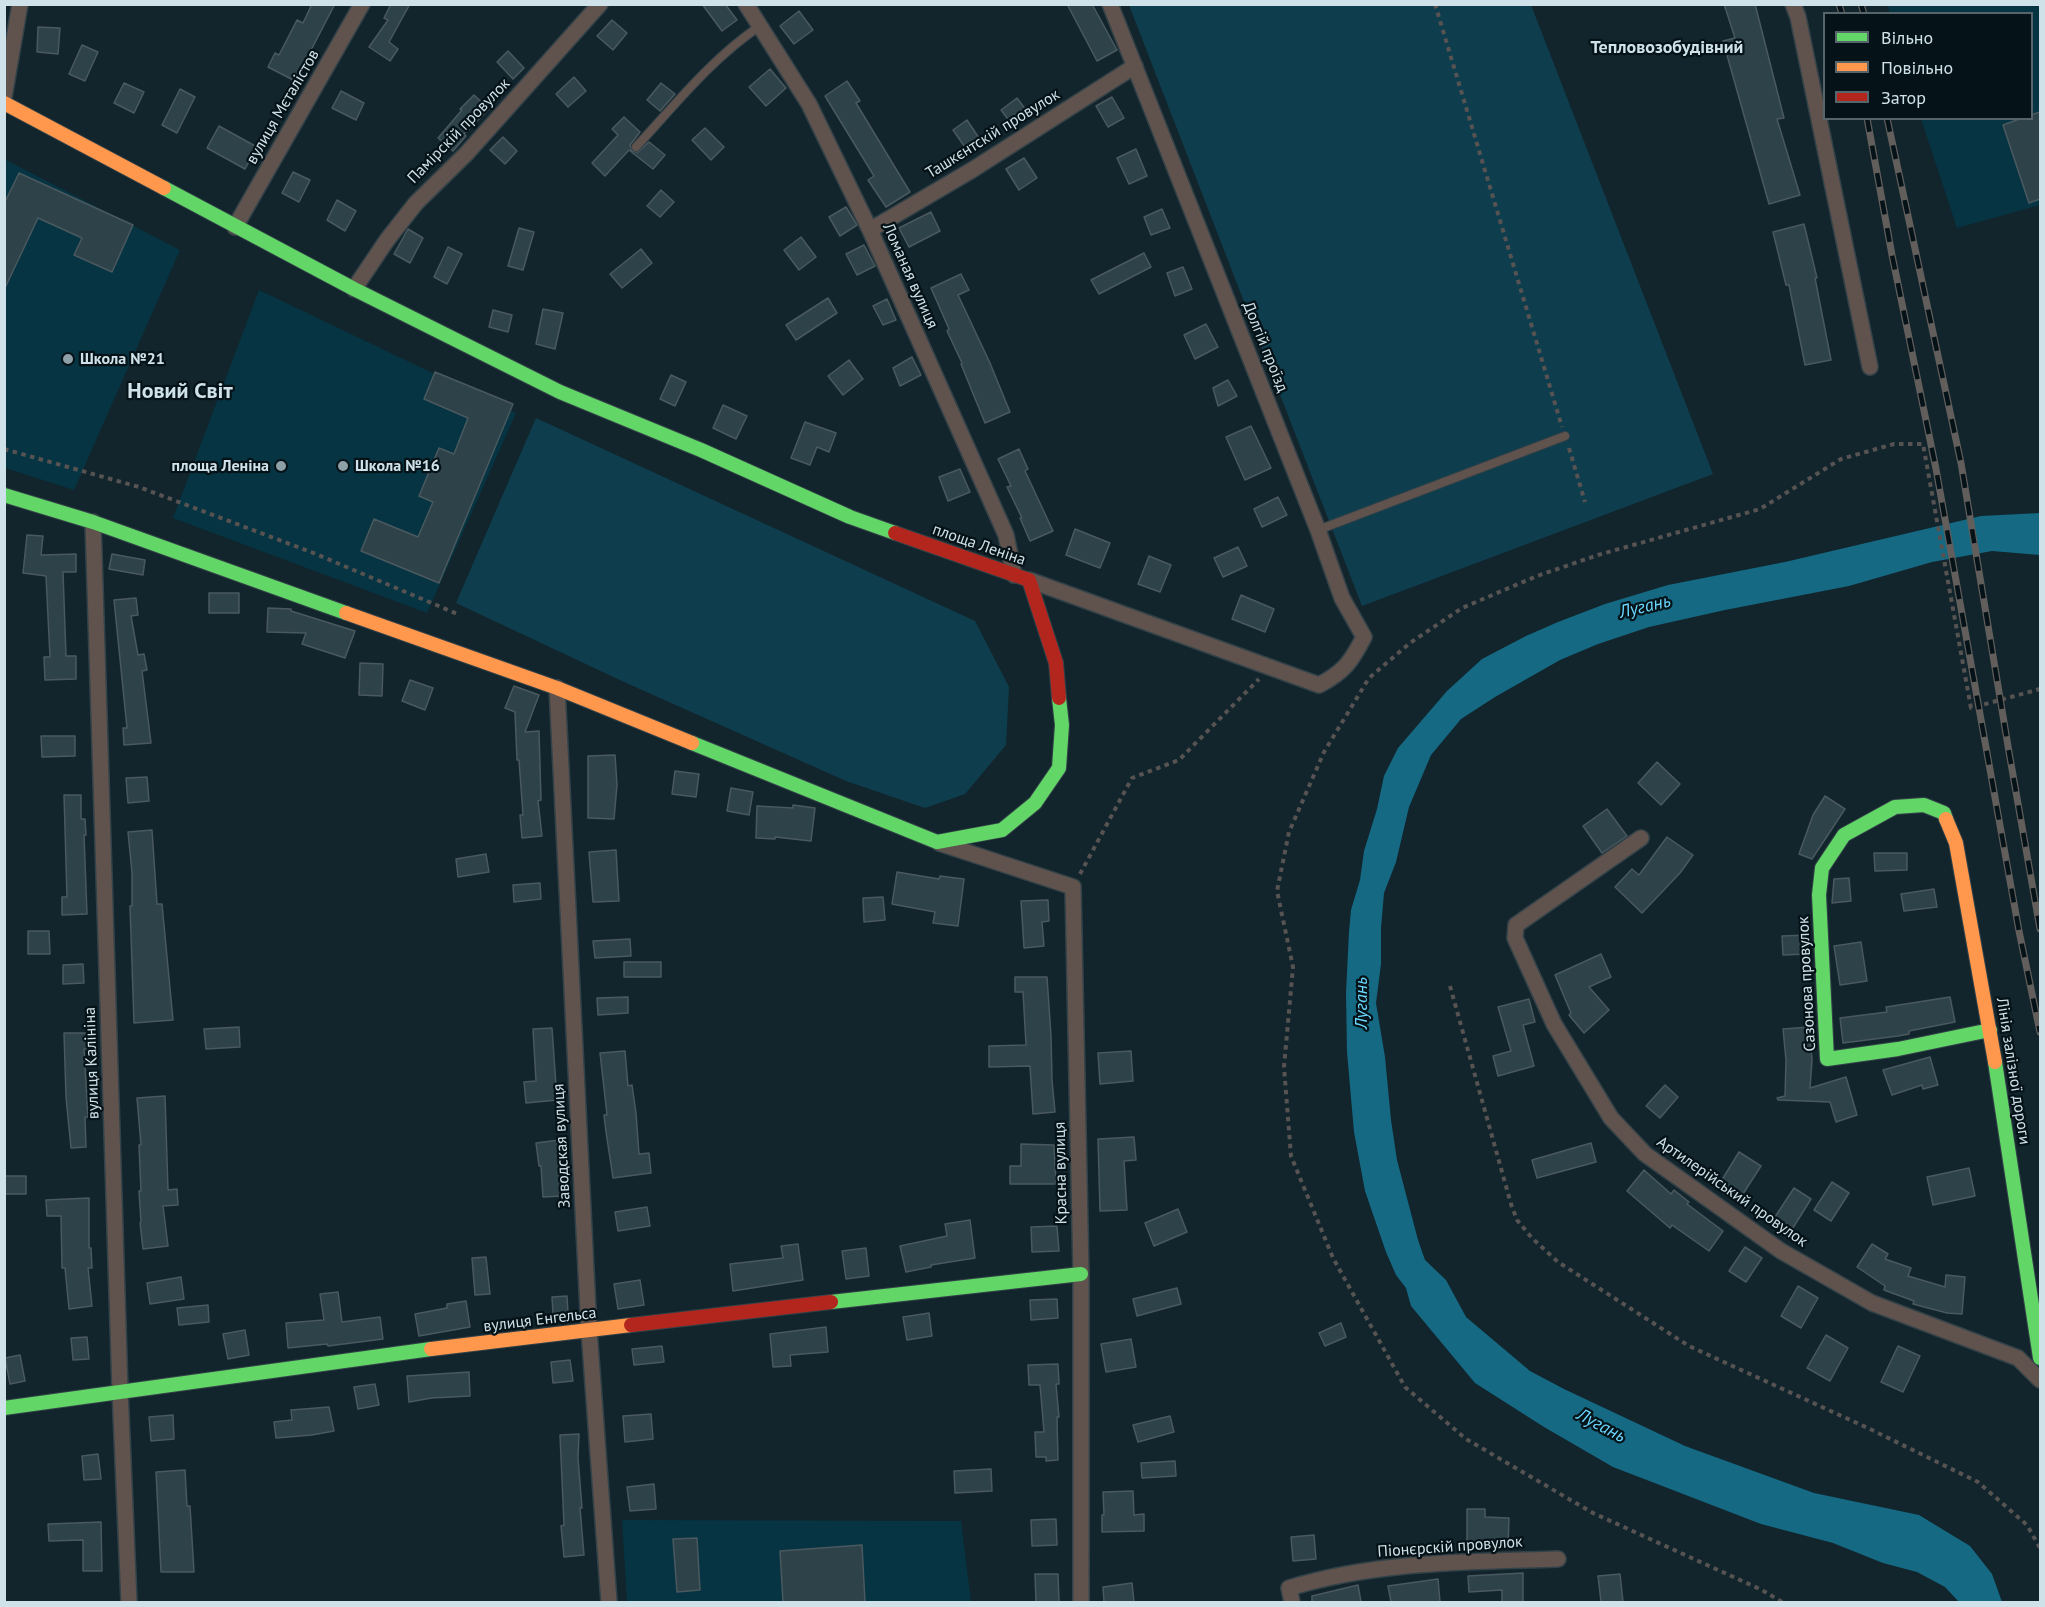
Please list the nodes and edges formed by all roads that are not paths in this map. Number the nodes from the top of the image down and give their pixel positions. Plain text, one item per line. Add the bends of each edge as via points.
1 (20, 4) edge
2 (362, 4) edge
3 (600, 4) edge
4 (746, 4) edge
5 (1110, 4) edge
6 (1793, 4) edge
7 (760, 26) junction
8 (1135, 66) junction
9 (4, 97) edge
10 (4, 103) edge
11 (636, 147) dead end
12 (235, 227) junction
13 (870, 230) junction
14 (354, 290) junction
15 (1870, 367) dead end
16 (1565, 436) road end
17 (4, 495) edge
18 (93, 522) junction
19 (1318, 530) junction
20 (1014, 575) junction
21 (1029, 580) junction
22 (557, 688) junction
23 (1924, 805) joint
24 (1641, 838) dead end
25 (937, 842) junction
26 (1990, 1030) junction
27 (1081, 1274) junction
28 (590, 1330) junction
29 (2040, 1358) edge
30 (2040, 1380) edge
31 (120, 1390) junction
32 (4, 1408) edge
33 (1558, 1559) dead end
34 (129, 1602) edge
35 (609, 1602) edge
36 (1081, 1602) edge
37 (1293, 1602) edge

1 - 9 street
2 - 12 street, вулиця Мєталістов
3 - 14 street, Памірскій провулок via 467,153 416,202
4 - 7 street, Ломаная вулиця
5 - 8 street, Долгій проїзд
6 - 15 street
7 - 11 lane via 715,62
7 - 13 street, Ломаная вулиця via 809,104
8 - 13 street, Ташкєнтскій провулок
8 - 19 street, Долгій проїзд
10 - 12 street, площа Леніна
12 - 14 street, площа Леніна
13 - 20 street, Ломаная вулиця via 1006,535
14 - 20 street, площа Леніна via 560,392 850,517
16 - 19 lane
17 - 18 street
18 - 22 street
18 - 31 street, вулиця Калініна
19 - 21 street, Долгій проїзд via 1342,598 1364,637 1351,661 1319,685
20 - 21 street, площа Леніна
21 - 25 street, площа Леніна via 1056,663 1062,725 1059,768 1035,804 1002,830
22 - 25 street
22 - 28 street, Заводская вулиця
23 - 26 street, Лінія залізної дороги via 1944,813 1956,843
23 - 26 street, Сазонова провулок via 1895,807 1844,835 1822,868 1827,1059
24 - 30 street, Артилерійський провулок via 1516,925 1515,938 1554,1024 1611,1118 1645,1154 1780,1251 1872,1303 2018,1358
25 - 27 street, Красна вулиця via 1073,887
26 - 29 street, Лінія залізної дороги
27 - 28 street, вулиця Енгельса
27 - 36 street, Красна вулиця
28 - 31 street, вулиця Енгельса
28 - 35 street, Заводская вулиця
31 - 32 street, вулиця Енгельса
31 - 34 street, вулиця Калініна
33 - 37 street, Піонєрскій провулок via 1391,1566 1321,1578 1290,1588

